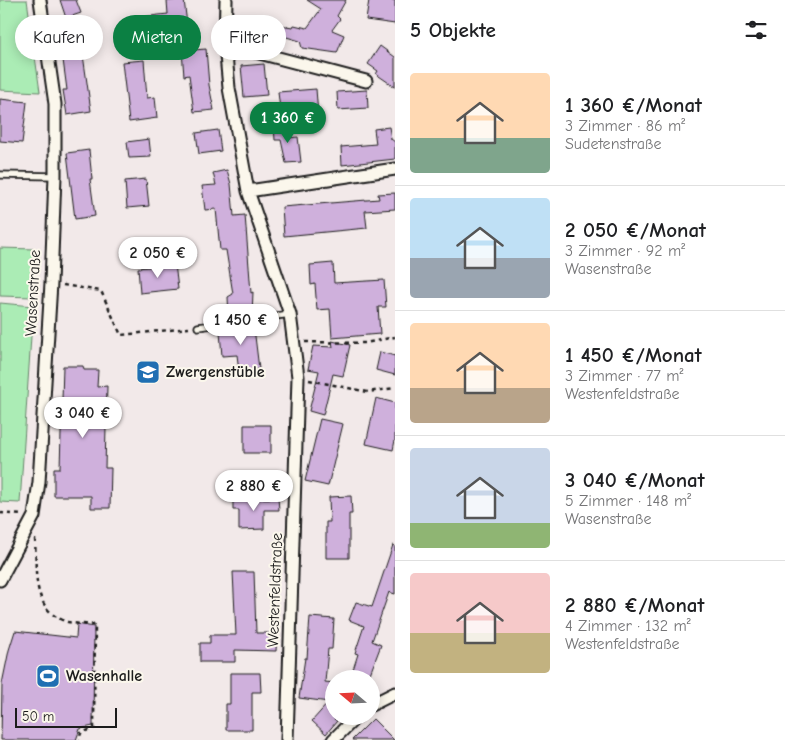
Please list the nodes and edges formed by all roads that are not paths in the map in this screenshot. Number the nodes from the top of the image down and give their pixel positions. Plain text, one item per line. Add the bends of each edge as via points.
1 (40, 0) edge
2 (226, 0) edge
3 (226, 15) edge
4 (227, 60) edge
5 (286, 60) edge
6 (366, 81) dead end
7 (395, 169) edge
8 (0, 175) edge
9 (55, 176) junction
10 (248, 191) junction
11 (290, 314) junction
12 (198, 327) road end
13 (0, 580) edge
14 (395, 693) edge
15 (380, 700) edge
16 (348, 725) edge
17 (287, 740) edge
18 (333, 740) edge

1 - 9 street, Wasenstraße via 55,104
2 - 3 street, Westenfeldstraße
4 - 10 street, Westenfeldstraße via 229,88
5 - 6 street
7 - 10 street
8 - 9 lane
9 - 13 street, Wasenstraße via 39,482 34,516
10 - 11 street, Westenfeldstraße
11 - 12 lane
11 - 17 street, Westenfeldstraße via 298,377
14 - 15 street
16 - 18 street

